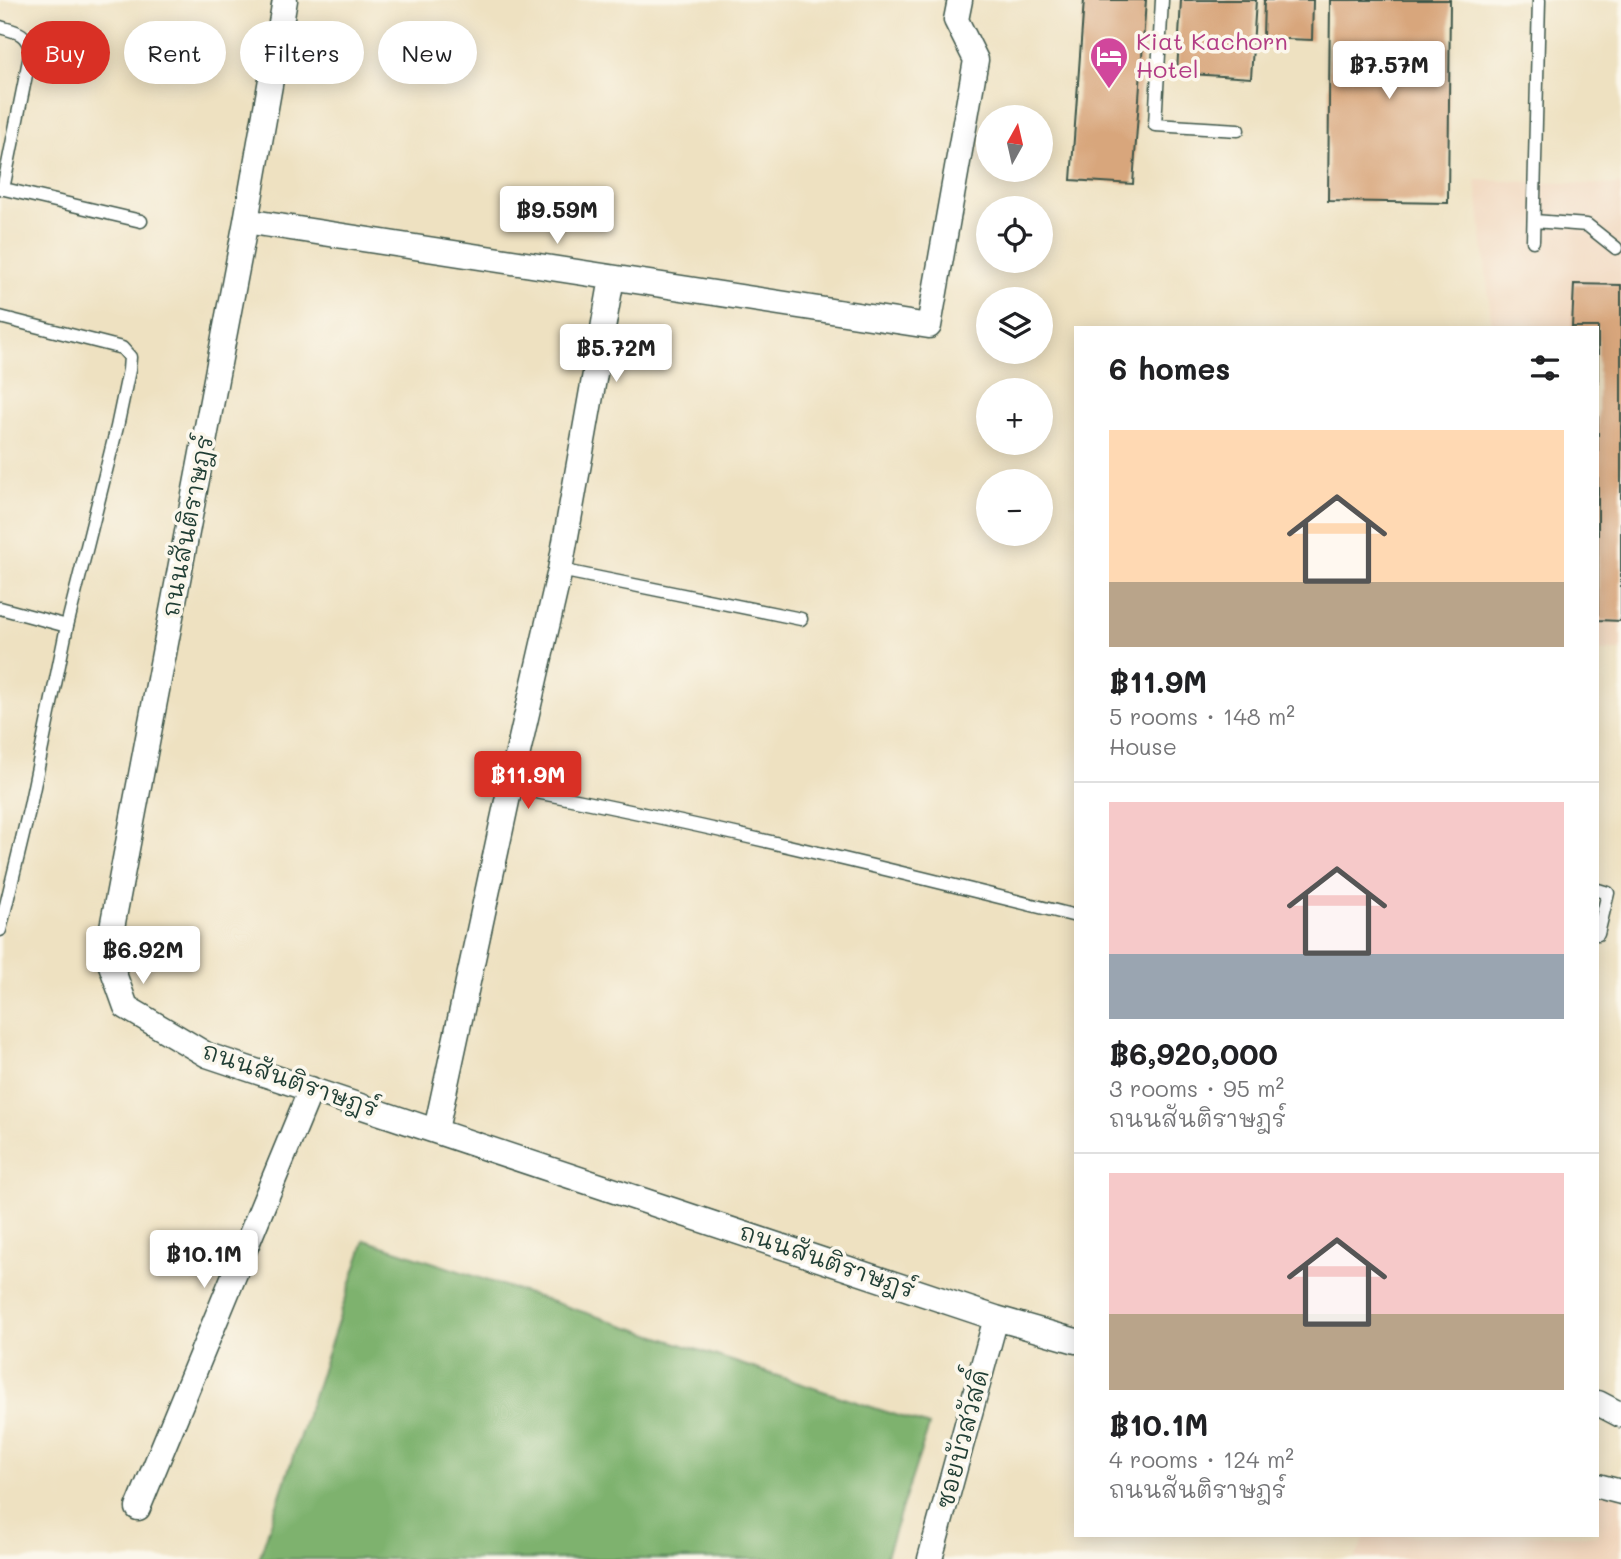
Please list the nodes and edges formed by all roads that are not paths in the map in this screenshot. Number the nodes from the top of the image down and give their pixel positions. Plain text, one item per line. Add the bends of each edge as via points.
1 (285, 0) edge
2 (960, 0) edge
3 (1163, 0) edge
4 (1539, 0) edge
5 (0, 27) edge
6 (1238, 130) dead end
7 (2, 188) edge
8 (141, 221) dead end
9 (246, 221) junction
10 (1534, 221) junction
11 (1533, 241) dead end
12 (1616, 248) dead end
13 (612, 278) junction
14 (0, 317) edge
15 (560, 570) junction
16 (0, 607) edge
17 (800, 619) dead end
18 (67, 626) junction
19 (510, 788) junction
20 (1609, 893) edge
21 (1074, 915) edge
22 (0, 930) edge
23 (1599, 930) edge
24 (311, 1089) junction
25 (436, 1130) junction
26 (996, 1318) junction
27 (1074, 1339) edge
28 (1599, 1404) edge
29 (1621, 1415) edge
30 (1599, 1486) edge
31 (1621, 1492) edge
32 (138, 1508) dead end
33 (930, 1559) edge

1 - 9 street, ถนนสันติราษฎร์
2 - 13 street via 956,20 976,60 929,326
3 - 6 lane via 1155,125
4 - 10 lane
5 - 7 lane via 22,34 31,50
7 - 8 lane
9 - 13 street
9 - 24 street, ถนนสันติราษฎร์ via 107,954 126,1007 206,1055
10 - 11 lane
10 - 12 lane via 1587,225
13 - 15 street
14 - 18 lane via 122,348 130,357
15 - 17 lane
15 - 19 street
16 - 18 lane
18 - 22 lane
19 - 21 lane via 625,809
19 - 25 street
20 - 23 lane
24 - 25 street, ถนนสันติราษฎร์
24 - 32 street
25 - 26 street, ถนนสันติราษฎร์
26 - 27 street, ถนนสันติราษฎร์
26 - 33 street, ซอยบัวสวัสดิ์
28 - 29 street
30 - 31 street

